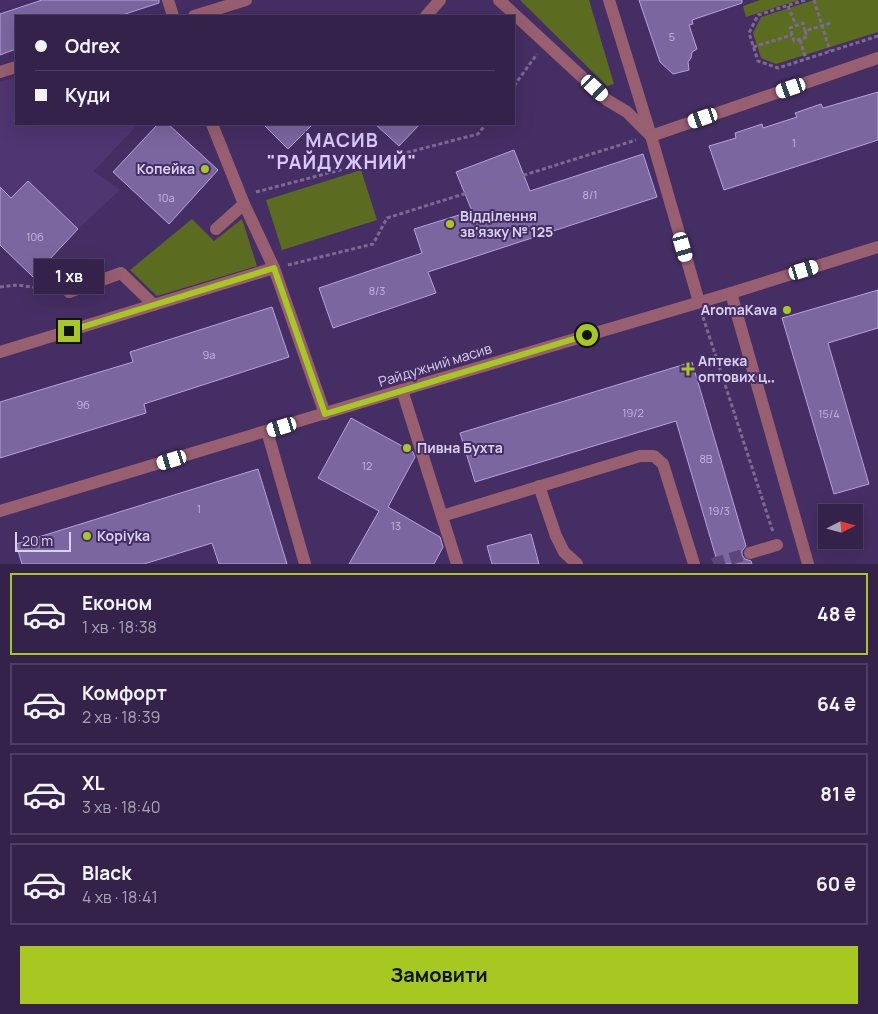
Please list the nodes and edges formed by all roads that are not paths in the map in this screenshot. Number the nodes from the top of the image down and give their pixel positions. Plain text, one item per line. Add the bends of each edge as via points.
1 (168, 0) edge
2 (246, 0) edge
3 (440, 0) edge
4 (499, 0) edge
5 (610, 0) edge
6 (173, 15) edge
7 (197, 15) edge
8 (427, 15) edge
9 (878, 58) edge
10 (15, 67) edge
11 (0, 72) edge
12 (212, 125) edge
13 (651, 136) junction
14 (242, 200) junction
15 (216, 229) dead end
16 (878, 247) edge
17 (274, 268) junction
18 (70, 292) road end
19 (731, 293) junction
20 (699, 302) junction
21 (154, 305) junction
22 (0, 352) edge
23 (402, 390) junction
24 (325, 414) junction
25 (267, 431) junction
26 (539, 486) junction
27 (0, 511) edge
28 (442, 516) junction
29 (777, 545) road end
30 (750, 553) tunnel mouth
31 (305, 564) edge
32 (457, 564) edge
33 (577, 564) edge
34 (694, 564) edge
35 (808, 564) edge

1 - 6 street
2 - 7 street
3 - 8 street
4 - 13 street via 607,100 627,112
5 - 13 street
9 - 13 street
10 - 11 street
12 - 14 street
13 - 20 street
14 - 15 street
14 - 17 street
16 - 19 street, Райдужний масив
17 - 21 street
17 - 24 street
18 - 21 street via 121,273
19 - 20 street, Райдужний масив
19 - 35 street
20 - 23 street, Райдужний масив
21 - 22 street
23 - 24 street, Райдужний масив
23 - 28 street
24 - 25 street, Райдужний масив
25 - 27 street, Райдужний масив
25 - 31 street
26 - 28 street
26 - 33 street via 556,536 564,552
26 - 34 street via 640,456 654,456 663,464
28 - 32 street
29 - 30 street

